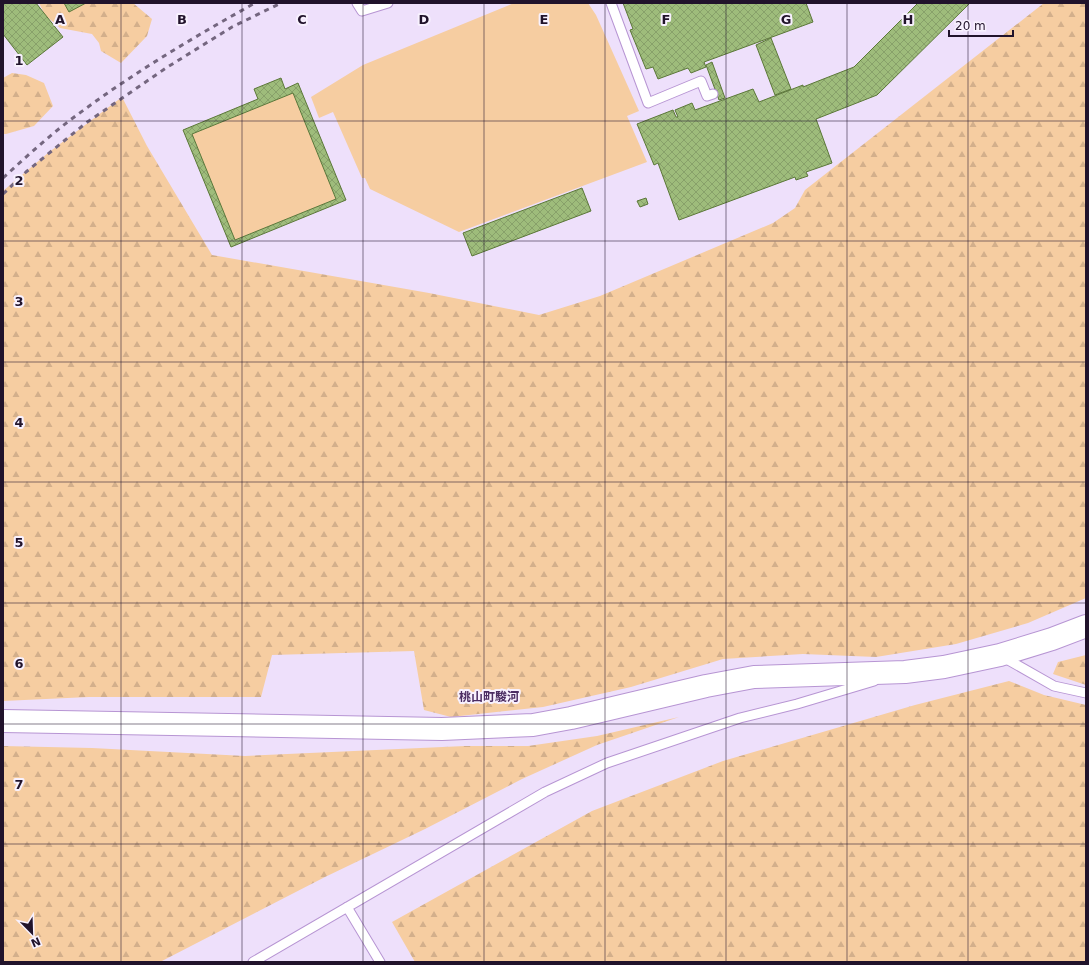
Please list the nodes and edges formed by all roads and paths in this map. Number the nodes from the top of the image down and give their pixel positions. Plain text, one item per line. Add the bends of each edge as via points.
1 (358, 3) edge
2 (388, 3) edge
3 (611, 3) edge
4 (713, 94) dead end
5 (1086, 626) edge
6 (1000, 655) junction
7 (905, 672) junction
8 (1086, 693) edge
9 (3, 721) edge
10 (348, 907) junction
11 (253, 962) edge
12 (380, 962) edge

1 - 2 lane via 362,12
3 - 4 lane via 648,103 701,81 707,96
5 - 6 street
6 - 7 street via 950,666
6 - 8 lane via 1054,686
7 - 9 street via 754,677 533,725 434,729
7 - 10 lane via 740,718 607,763 545,792
10 - 11 lane
10 - 12 lane

